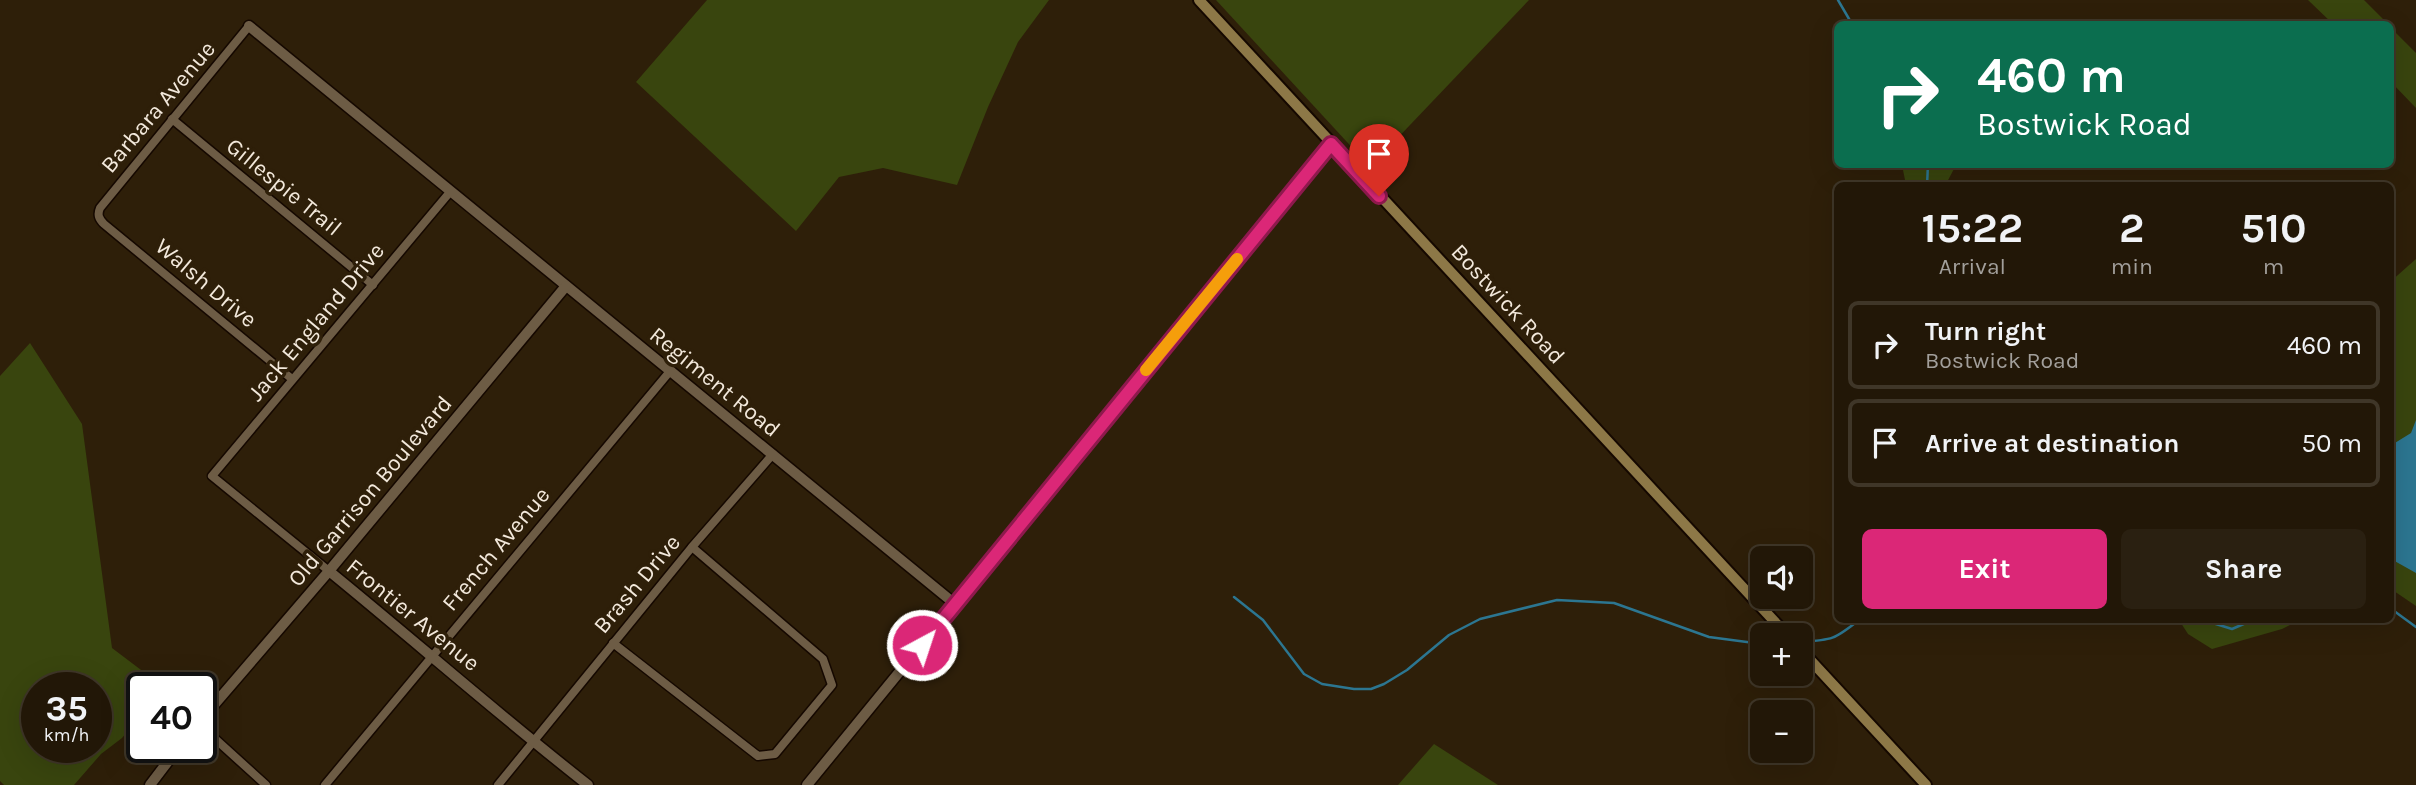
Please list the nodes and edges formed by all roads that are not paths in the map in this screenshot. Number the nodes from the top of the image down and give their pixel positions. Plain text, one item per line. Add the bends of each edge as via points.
1 (1199, 0) edge
2 (249, 26) joint
3 (172, 119) junction
4 (1331, 144) junction
5 (450, 192) junction
6 (98, 213) joint
7 (373, 285) junction
8 (566, 286) junction
9 (671, 370) junction
10 (292, 379) junction
11 (773, 454) junction
12 (212, 476) joint
13 (692, 547) junction
14 (329, 571) junction
15 (955, 604) junction
16 (1776, 623) edge
17 (613, 643) junction
18 (433, 655) junction
19 (1813, 663) edge
20 (217, 701) edge
21 (217, 741) edge
22 (532, 741) junction
23 (167, 763) edge
24 (150, 785) edge
25 (266, 785) edge
26 (325, 785) edge
27 (498, 785) edge
28 (588, 785) edge
29 (807, 785) edge
30 (1926, 785) edge

1 - 4 main road, Bostwick Road
2 - 3 street, Barbara Avenue
2 - 5 street, Regiment Road
3 - 6 street, Barbara Avenue
3 - 7 street, Gillespie Trail
4 - 15 street
4 - 16 main road, Bostwick Road
5 - 7 street, Jack England Drive
5 - 8 street, Regiment Road
6 - 10 street, Walsh Drive via 104,224
7 - 10 street, Jack England Drive
8 - 9 street, Regiment Road
8 - 14 street, Old Garrison Boulevard
9 - 11 street, Regiment Road
9 - 18 street, French Avenue
10 - 12 street, Jack England Drive
11 - 13 street, Brash Drive
11 - 15 street, Regiment Road
12 - 14 street, Frontier Avenue
13 - 17 street, Brash Drive
13 - 17 street via 823,659 832,685 775,754 758,756
14 - 18 street, Frontier Avenue
14 - 20 street, Old Garrison Boulevard
15 - 29 street
17 - 22 street, Brash Drive
18 - 22 street, Frontier Avenue
18 - 26 street, French Avenue
19 - 30 main road
21 - 25 street
22 - 27 street, Brash Drive
22 - 28 street, Frontier Avenue
23 - 24 street

